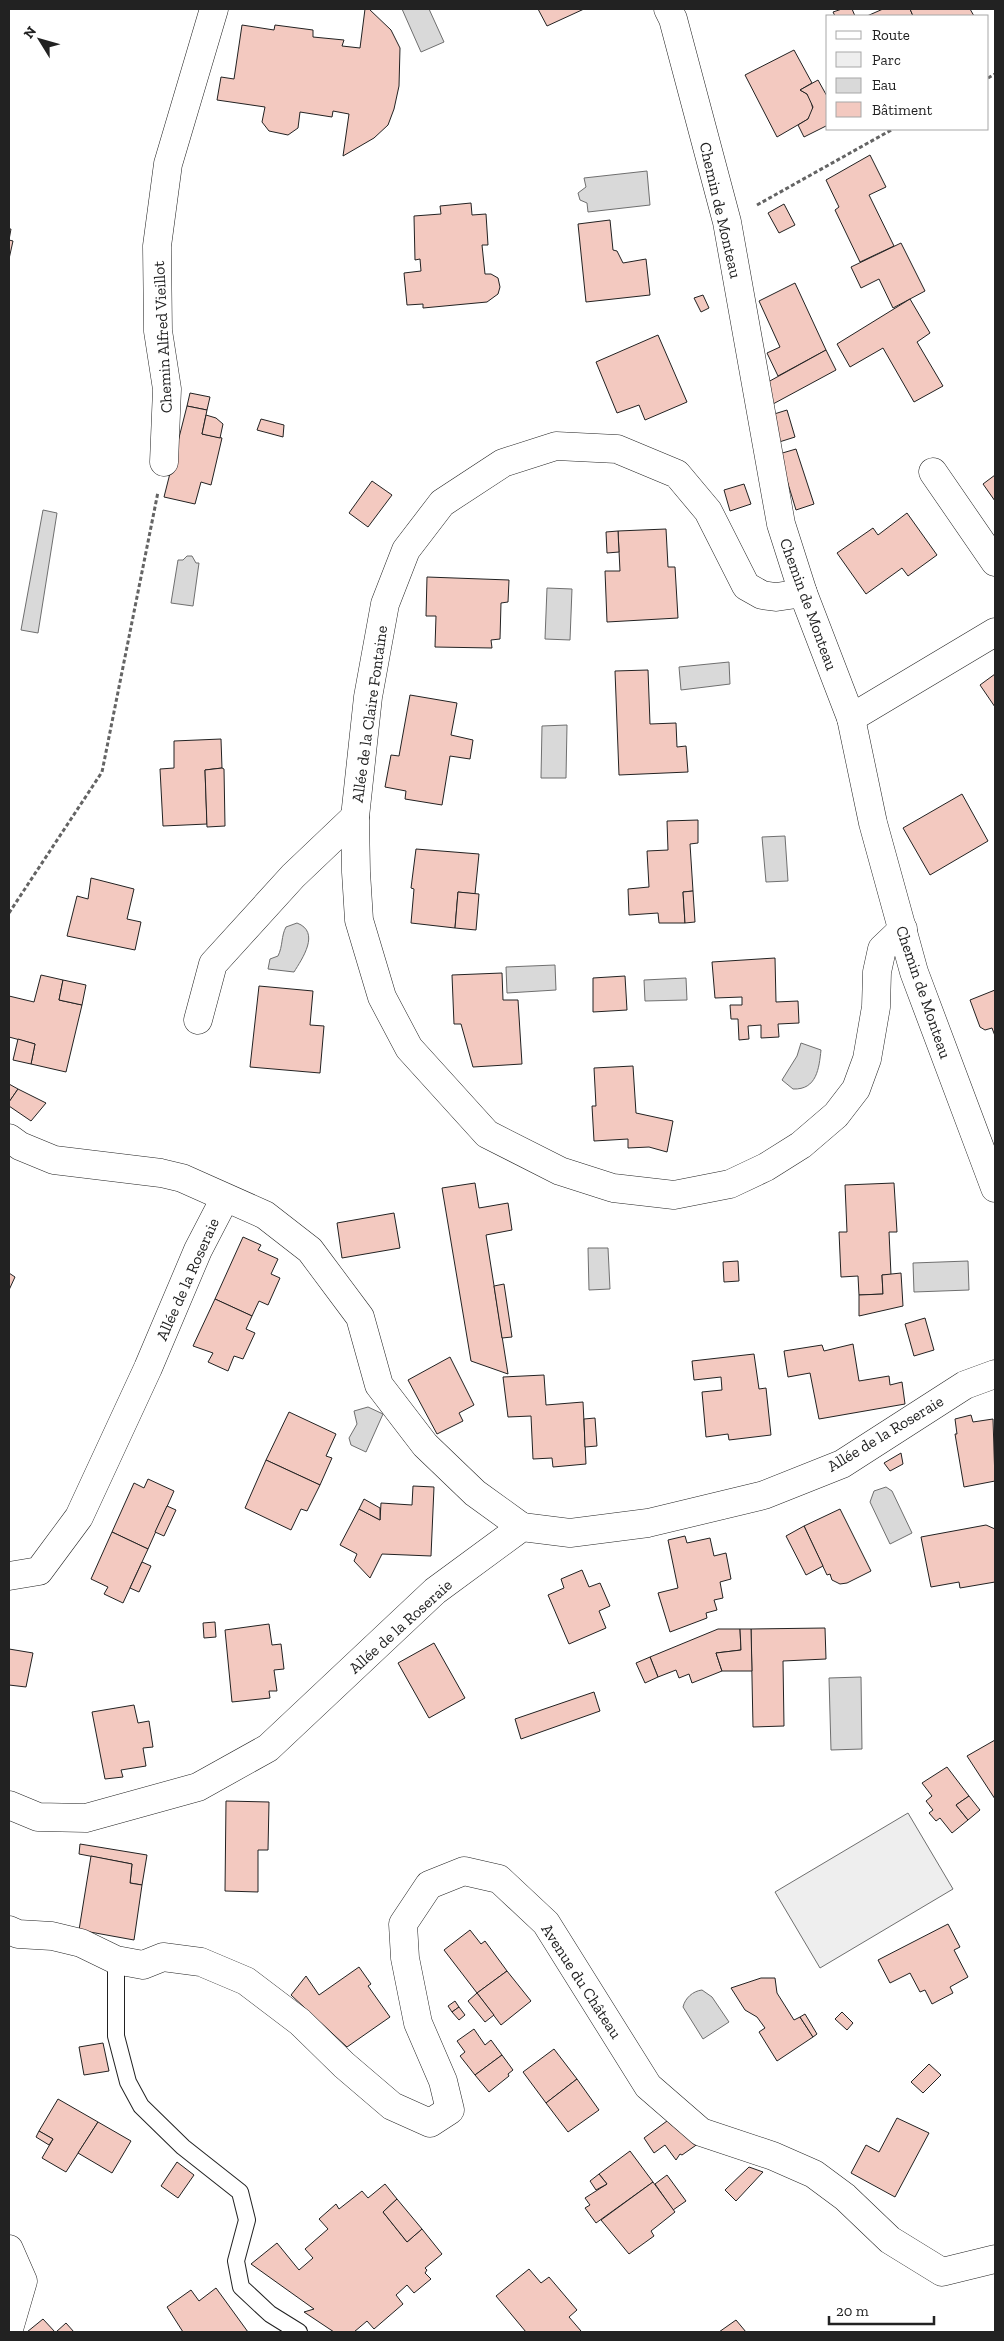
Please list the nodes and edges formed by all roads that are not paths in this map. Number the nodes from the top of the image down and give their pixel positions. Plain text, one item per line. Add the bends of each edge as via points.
1 (214, 9) edge
2 (668, 9) edge
3 (164, 462) road end
4 (933, 472) dead end
5 (995, 562) edge
6 (803, 593) junction
7 (995, 632) edge
8 (851, 718) junction
9 (355, 817) junction
10 (903, 930) junction
11 (198, 1020) dead end
12 (9, 1138) edge
13 (995, 1188) edge
14 (224, 1198) junction
15 (995, 1374) edge
16 (522, 1527) junction
17 (9, 1576) edge
18 (9, 1806) edge
19 (9, 1930) edge
20 (116, 1960) junction
21 (9, 2248) edge
22 (995, 2259) edge
23 (9, 2329) edge
24 (299, 2332) edge

1 - 3 street, Chemin Alfred Vieillot via 168,164 157,246 158,331 167,389
2 - 6 street, Chemin de Monteau via 727,222 781,524
4 - 5 street
6 - 8 street, Chemin de Monteau
6 - 9 street, Allée de la Claire Fontaine via 776,598 746,586 708,511 677,474 617,449 556,446 503,463 442,503 406,550 385,604 368,697
7 - 8 street
8 - 10 street, Chemin de Monteau via 873,823
9 - 10 street, Allée de la Claire Fontaine via 360,920 382,997 409,1048 487,1134 560,1171 613,1188 674,1195 730,1184 801,1145 836,1115 856,1089 867,1059 882,949
9 - 11 street, Allée de la Claire Fontaine via 293,876 213,964
10 - 13 street, Chemin de Monteau via 914,972
12 - 14 street via 54,1160 161,1173 182,1178
14 - 16 street via 265,1215 310,1250 360,1317 379,1385 425,1445 475,1493
14 - 17 street, Allée de la Roseraie via 79,1517 39,1570
15 - 16 street, Allée de la Roseraie via 964,1384 842,1464 764,1495 648,1523 570,1533
16 - 18 street, Allée de la Roseraie via 435,1591 268,1748 198,1787 86,1818 38,1817
19 - 20 street, Avenue du Château via 80,1943
20 - 22 street, Avenue du Château via 143,1965 163,1957 201,1962 246,1981 300,2022 392,2106 430,2123 450,2110 443,2081 418,2022 403,1924 429,1885 464,1871 499,1879 546,1923 648,2086 701,2132 814,2174 845,2197 890,2240 942,2272
20 - 24 lane via 116,2036 128,2082 141,2106 183,2147 240,2192 247,2220 236,2261 241,2287 270,2314
21 - 23 street via 23,2281

